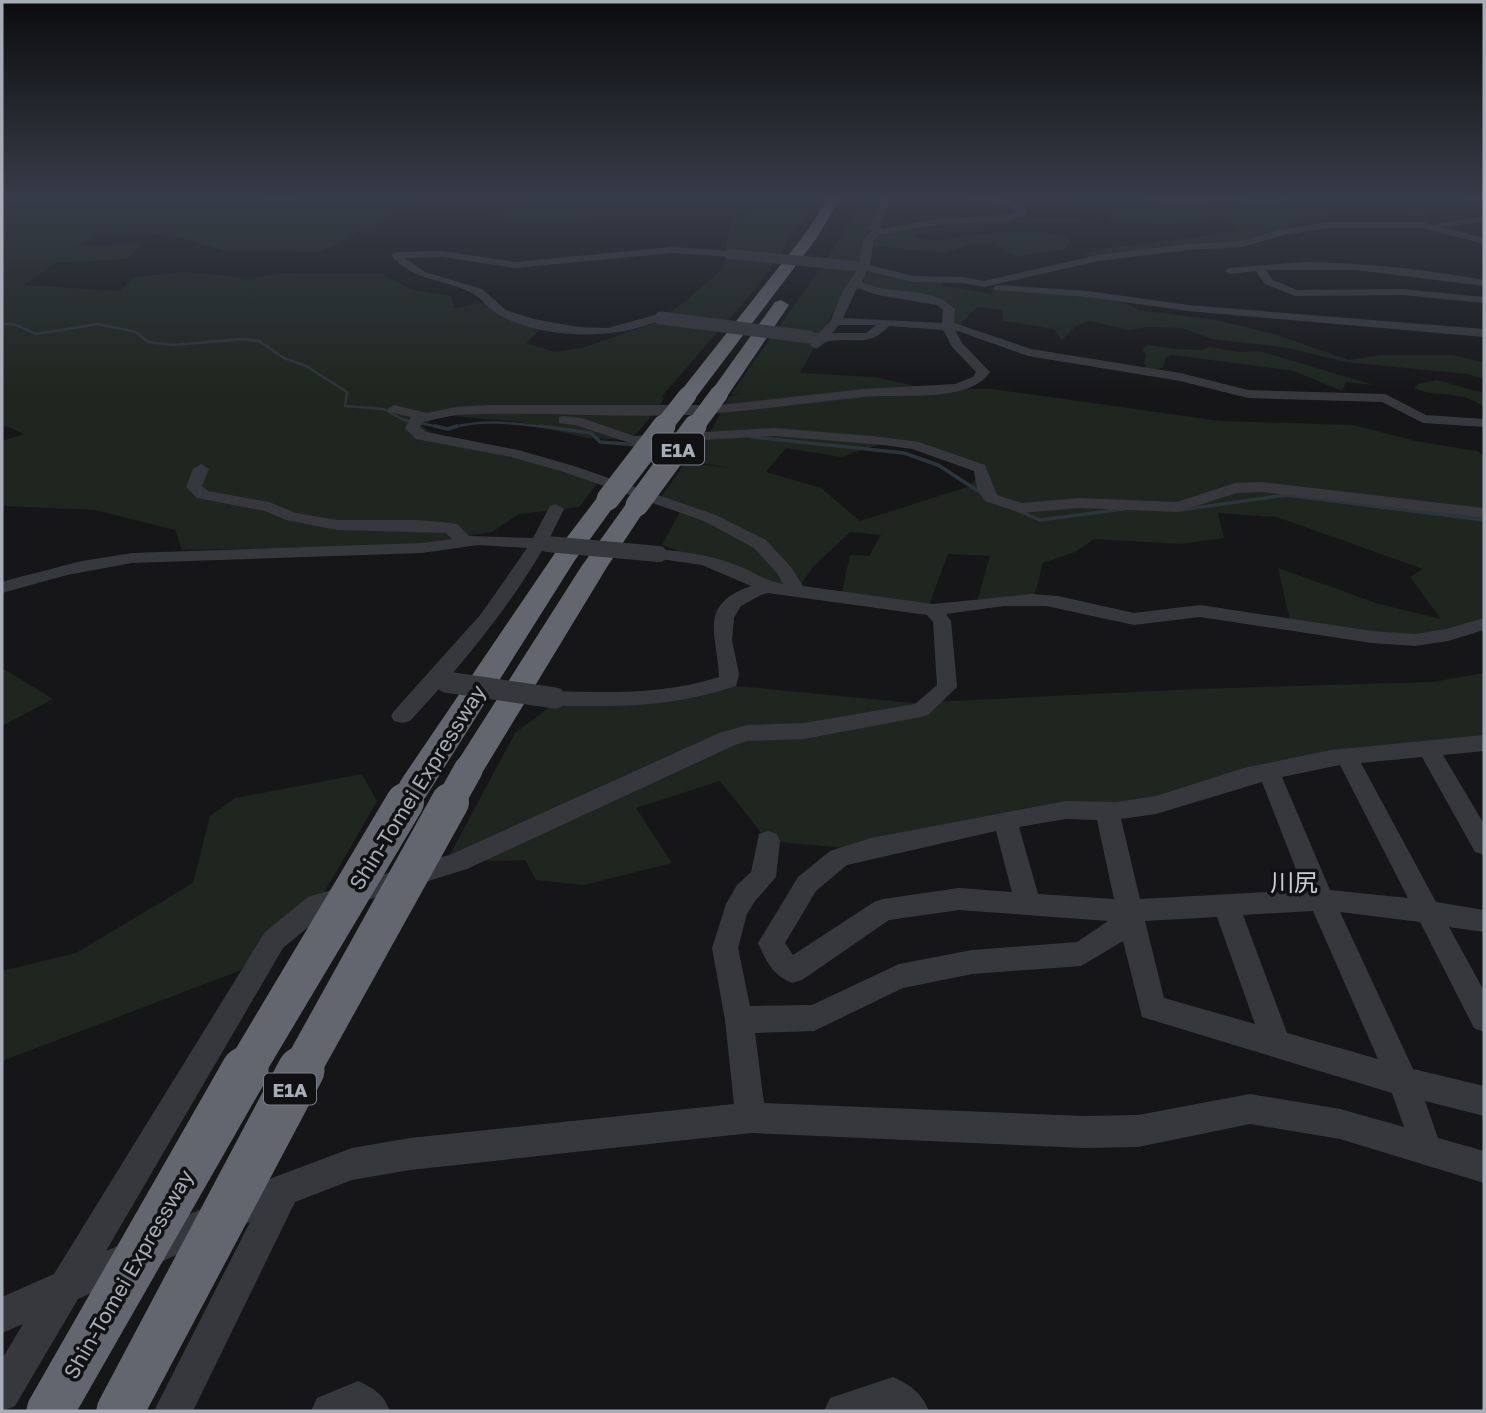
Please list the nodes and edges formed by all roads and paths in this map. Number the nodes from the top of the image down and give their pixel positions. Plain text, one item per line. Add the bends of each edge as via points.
1 (403, 262) edge
2 (495, 262) edge
3 (561, 262) edge
4 (791, 262) edge
5 (809, 262) edge
6 (811, 262) edge
7 (862, 262) edge
8 (1081, 262) edge
9 (860, 267) junction
10 (1260, 270) junction
11 (1230, 271) dead end
12 (856, 283) junction
13 (990, 283) junction
14 (1484, 283) edge
15 (1449, 296) junction
16 (1484, 300) edge
17 (1476, 319) edge
18 (836, 321) junction
19 (886, 322) junction
20 (947, 326) junction
21 (1484, 333) edge
22 (815, 340) junction
23 (394, 409) dead end
24 (417, 421) junction
25 (1484, 422) edge
26 (201, 469) dead end
27 (556, 509) dead end
28 (1484, 513) edge
29 (464, 541) junction
30 (543, 544) junction
31 (767, 587) junction
32 (2, 589) edge
33 (796, 591) junction
34 (933, 610) junction
35 (1484, 624) edge
36 (441, 681) junction
37 (402, 716) dead end
38 (1484, 743) edge
39 (1428, 749) junction
40 (1347, 757) junction
41 (1269, 772) junction
42 (1107, 811) junction
43 (1475, 814) edge
44 (1005, 820) junction
45 (768, 841) dead end
46 (1484, 845) edge
47 (1321, 901) junction
48 (1028, 905) junction
49 (1227, 908) junction
50 (1128, 911) junction
51 (1429, 911) junction
52 (1484, 921) edge
53 (1484, 1018) edge
54 (739, 1020) junction
55 (1276, 1043) junction
56 (1403, 1081) junction
57 (1484, 1101) edge
58 (751, 1118) junction
59 (1427, 1150) junction
60 (1484, 1167) edge
61 (284, 1190) junction
62 (64, 1288) junction
63 (2, 1315) edge
64 (2, 1393) edge
65 (50, 1411) edge
66 (120, 1411) edge
67 (173, 1411) edge
68 (330, 1411) edge
69 (371, 1411) edge
70 (843, 1411) edge
71 (910, 1411) edge

1 - 22 street, bridge via 412,271 478,291 505,315 570,330 621,330 661,318
2 - 3 street, bridge
4 - 65 highway, Shin-Tomei Expressway / E1A, bridge via 564,558 413,789 243,1073
5 - 9 street, bridge
6 - 66 highway, Shin-Tomei Expressway / E1A, bridge via 594,567 468,770 363,955
7 - 9 street
8 - 13 street
9 - 12 street
9 - 13 street via 913,279
10 - 11 street
10 - 14 street via 1373,268
10 - 15 street via 1269,282 1295,293
12 - 18 street
12 - 20 street via 870,290 941,303 949,309
13 - 21 street via 1007,289 1188,308
15 - 16 street
15 - 17 street
18 - 19 street
18 - 22 street
19 - 20 street
19 - 22 street via 867,337
20 - 24 street via 952,340 983,372 976,383 721,409 486,409
20 - 25 street via 1040,355 1180,377 1248,394 1374,396 1393,401 1423,419
23 - 24 street
24 - 28 street via 494,416 577,421 632,440 775,432 914,445 980,468 990,498 1021,508 1079,503 1177,506 1236,488 1262,487
24 - 33 street via 421,436 513,453 710,518 760,544
26 - 29 street via 194,487 204,495 337,525 451,528
27 - 30 street
29 - 30 street
29 - 32 street via 409,549 132,558 43,575
30 - 31 street, bridge via 705,560
30 - 36 street
31 - 33 street
31 - 36 street, bridge via 731,602 724,622 729,681 711,688 612,700 555,698
33 - 34 street
34 - 35 street via 1043,600 1124,617 1146,619 1200,611 1415,640
34 - 62 street via 942,621 947,687 921,710 727,739 458,862 317,905 274,940
36 - 37 street
38 - 39 street
39 - 40 street
39 - 43 street
40 - 41 street
40 - 51 street
41 - 42 street via 1156,805
41 - 47 street
42 - 44 street via 1066,810
42 - 50 street
43 - 46 street
44 - 48 street
44 - 48 street via 839,858 807,884 771,943 792,971 883,911 959,899
45 - 54 street via 763,877 735,912 725,948
47 - 49 street
47 - 51 street
47 - 56 street
48 - 50 street
49 - 50 street
49 - 55 street
50 - 54 street via 1115,932 1081,954 948,966 900,976 814,1018
50 - 55 street via 1152,1008
51 - 52 street
51 - 53 street
54 - 58 street
55 - 56 street
56 - 57 street
56 - 59 street
58 - 59 street via 1084,1132 1138,1131 1250,1109 1340,1124
58 - 61 street via 410,1154 352,1164
59 - 60 street
61 - 62 street
61 - 67 street
62 - 63 street
62 - 64 street
68 - 69 street via 358,1400
70 - 71 street via 893,1396

